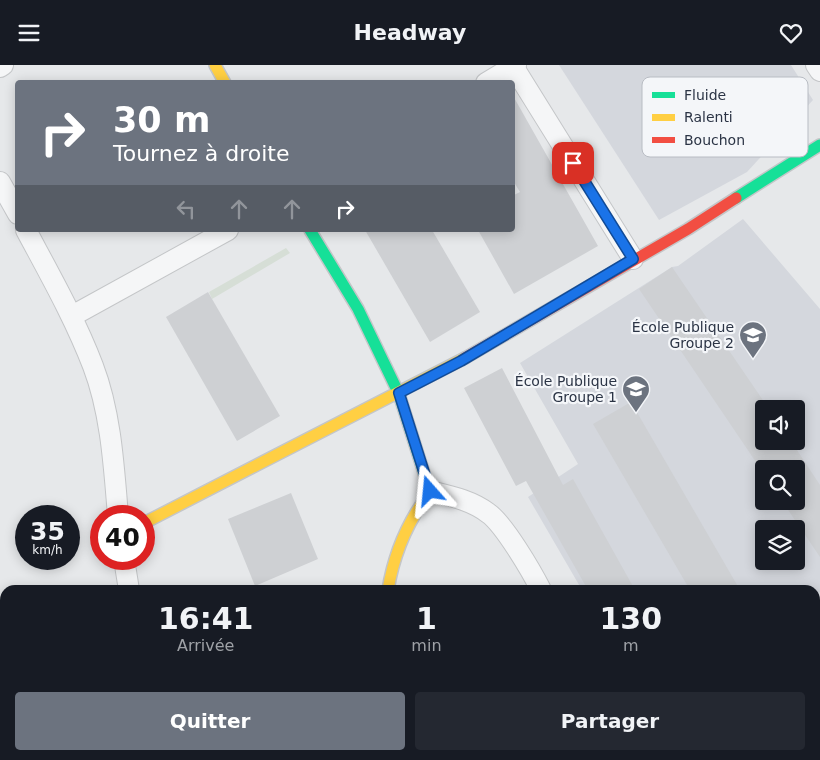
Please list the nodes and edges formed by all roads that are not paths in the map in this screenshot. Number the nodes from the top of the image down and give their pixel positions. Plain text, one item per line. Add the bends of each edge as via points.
1 (3, 65) edge
2 (215, 65) edge
3 (816, 65) edge
4 (515, 66) edge
5 (0, 67) edge
6 (820, 71) edge
7 (223, 80) edge
8 (491, 80) edge
9 (820, 145) edge
10 (808, 153) edge
11 (801, 157) edge
12 (0, 182) edge
13 (15, 209) edge
14 (27, 232) edge
15 (224, 232) edge
16 (311, 232) edge
17 (633, 259) junction
18 (72, 317) junction
19 (399, 393) junction
20 (430, 491) junction
21 (117, 505) edge
22 (155, 517) edge
23 (126, 570) edge
24 (128, 585) edge
25 (389, 585) edge
26 (538, 585) edge

1 - 5 street
2 - 7 street
3 - 6 street
4 - 8 street
4 - 17 street
9 - 10 street
11 - 17 street via 688,229
12 - 13 street
14 - 18 street
15 - 18 street
16 - 19 street via 358,309
17 - 19 street via 461,361
18 - 21 street via 94,368 108,423
19 - 20 street
19 - 22 street
20 - 25 street via 410,517 391,567
20 - 26 street via 463,499 490,513 527,563
23 - 24 street

